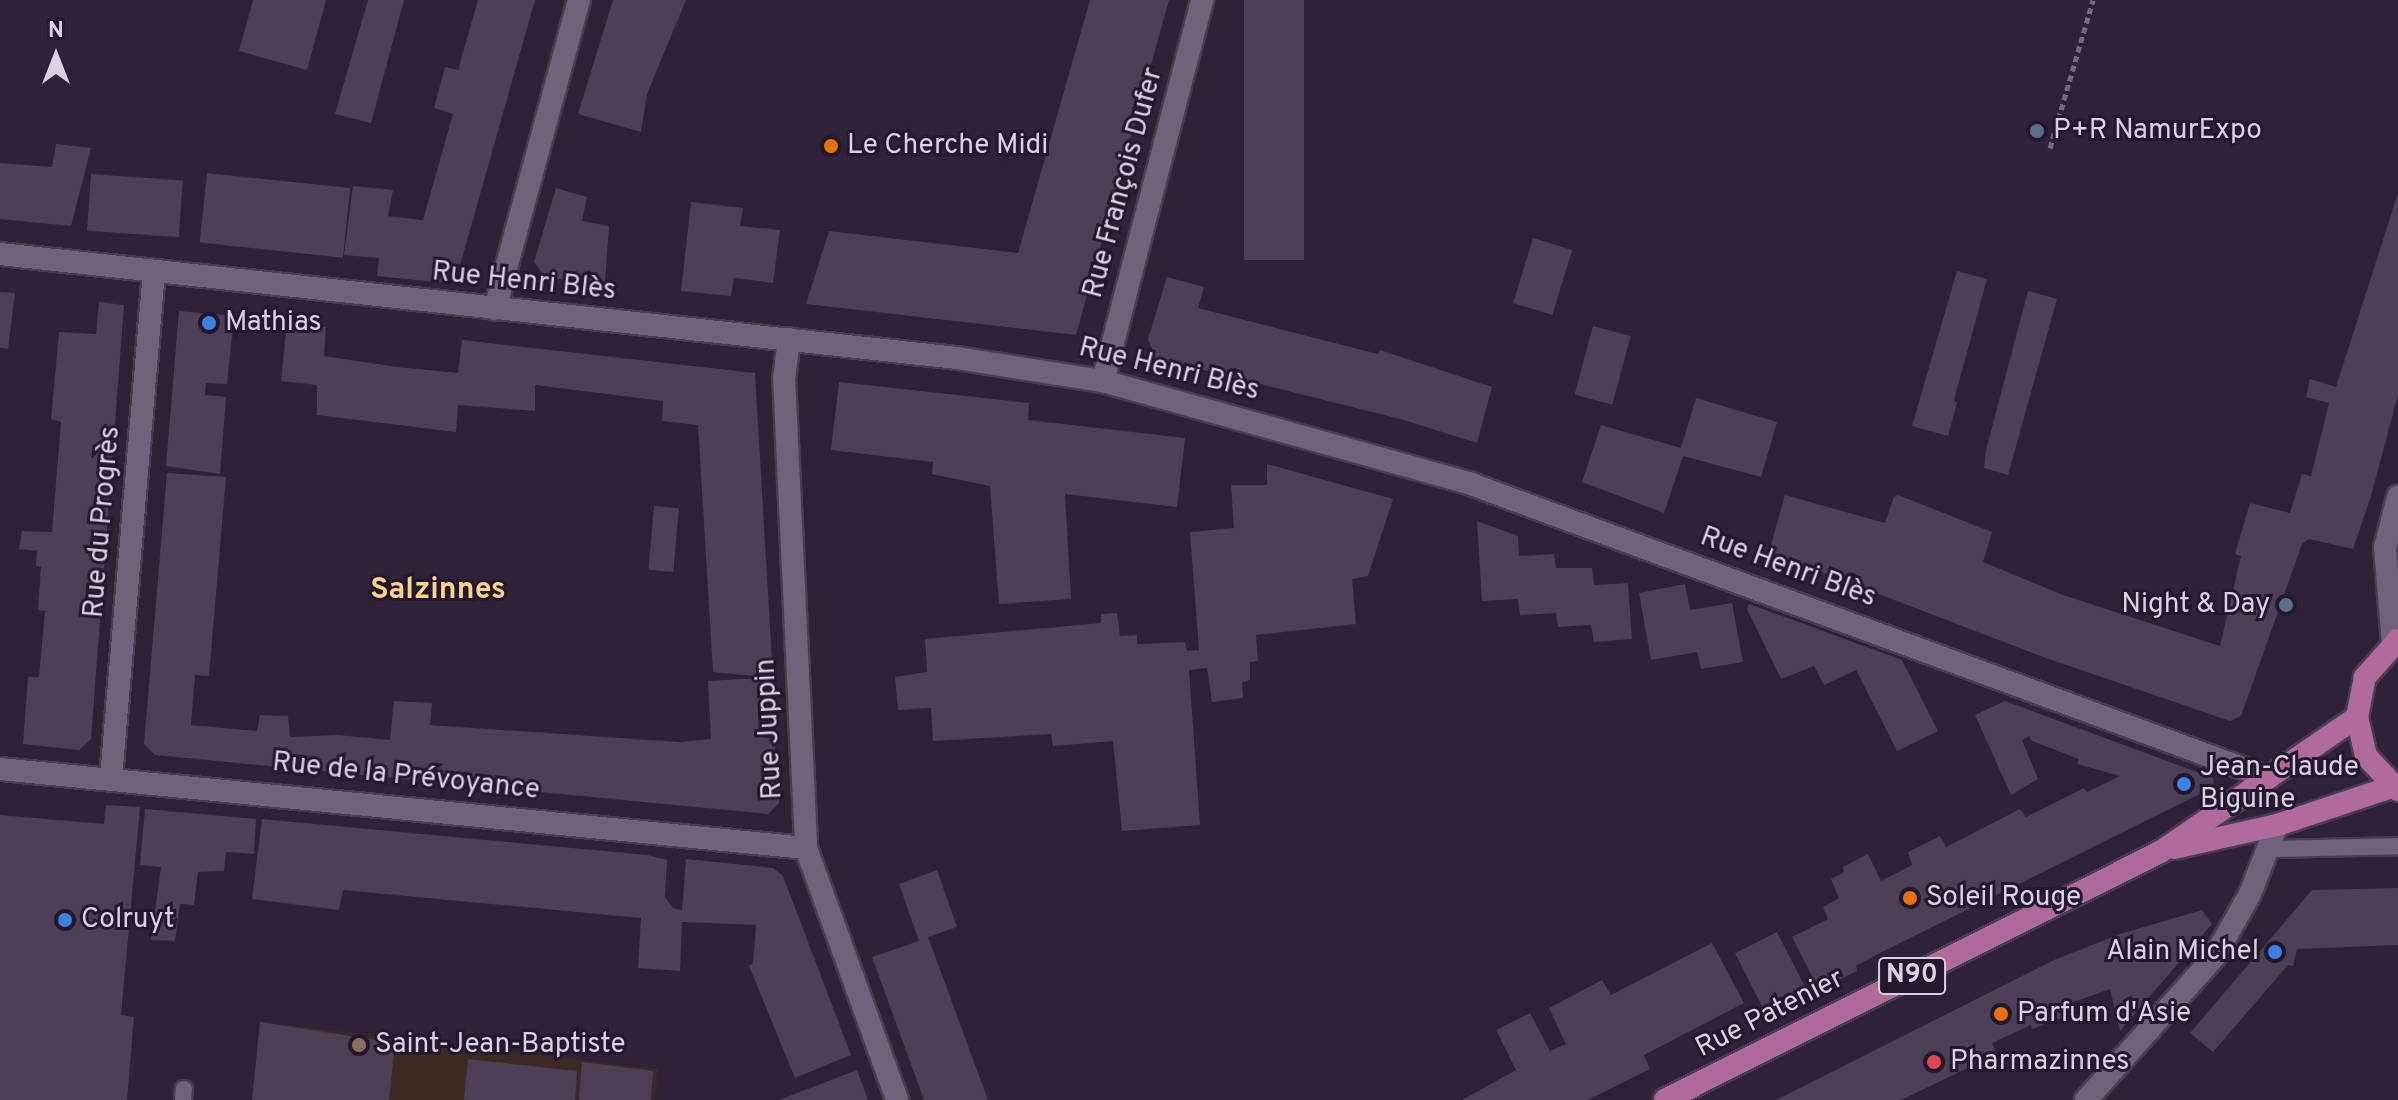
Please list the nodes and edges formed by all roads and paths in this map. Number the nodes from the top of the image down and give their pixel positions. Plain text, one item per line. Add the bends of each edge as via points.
1 (579, 0) edge
2 (1202, 0) edge
3 (2093, 0) edge
4 (2050, 148) dead end
5 (0, 254) edge
6 (154, 271) junction
7 (495, 309) junction
8 (789, 339) junction
9 (1103, 381) junction
10 (2398, 497) edge
11 (2395, 642) edge
12 (2357, 717) junction
13 (0, 769) edge
14 (111, 778) junction
15 (2269, 778) junction
16 (2395, 788) edge
17 (2277, 825) junction
18 (2398, 846) edge
19 (806, 848) junction
20 (2269, 849) junction
21 (2160, 852) junction
22 (897, 1100) edge
23 (1665, 1100) edge
24 (2086, 1100) edge

1 - 7 street
2 - 9 street, Rue François Dufer
3 - 4 path
5 - 6 street, Rue Henri Blès
6 - 7 street, Rue Henri Blès
6 - 14 street, Rue du Progrès
7 - 8 street, Rue Henri Blès
8 - 9 street, Rue Henri Blès
8 - 19 street, Rue Juppin via 784,377
9 - 15 street, Rue Henri Blès via 1471,484
10 - 11 street via 2385,548
11 - 12 main road, N90 via 2365,677
12 - 15 main road, Rue Patenier / N90
12 - 16 main road, N90 via 2366,756
13 - 14 street, Rue de la Prévoyance
14 - 19 street, Rue de la Prévoyance
15 - 21 main road, Rue Patenier / N90
16 - 17 main road, Rue Patenier / N90
17 - 20 street
17 - 21 main road, Rue Patenier / N90
18 - 20 lane
19 - 22 street, Rue Juppin
20 - 24 street via 2215,956
21 - 23 main road, Rue Patenier / N90

